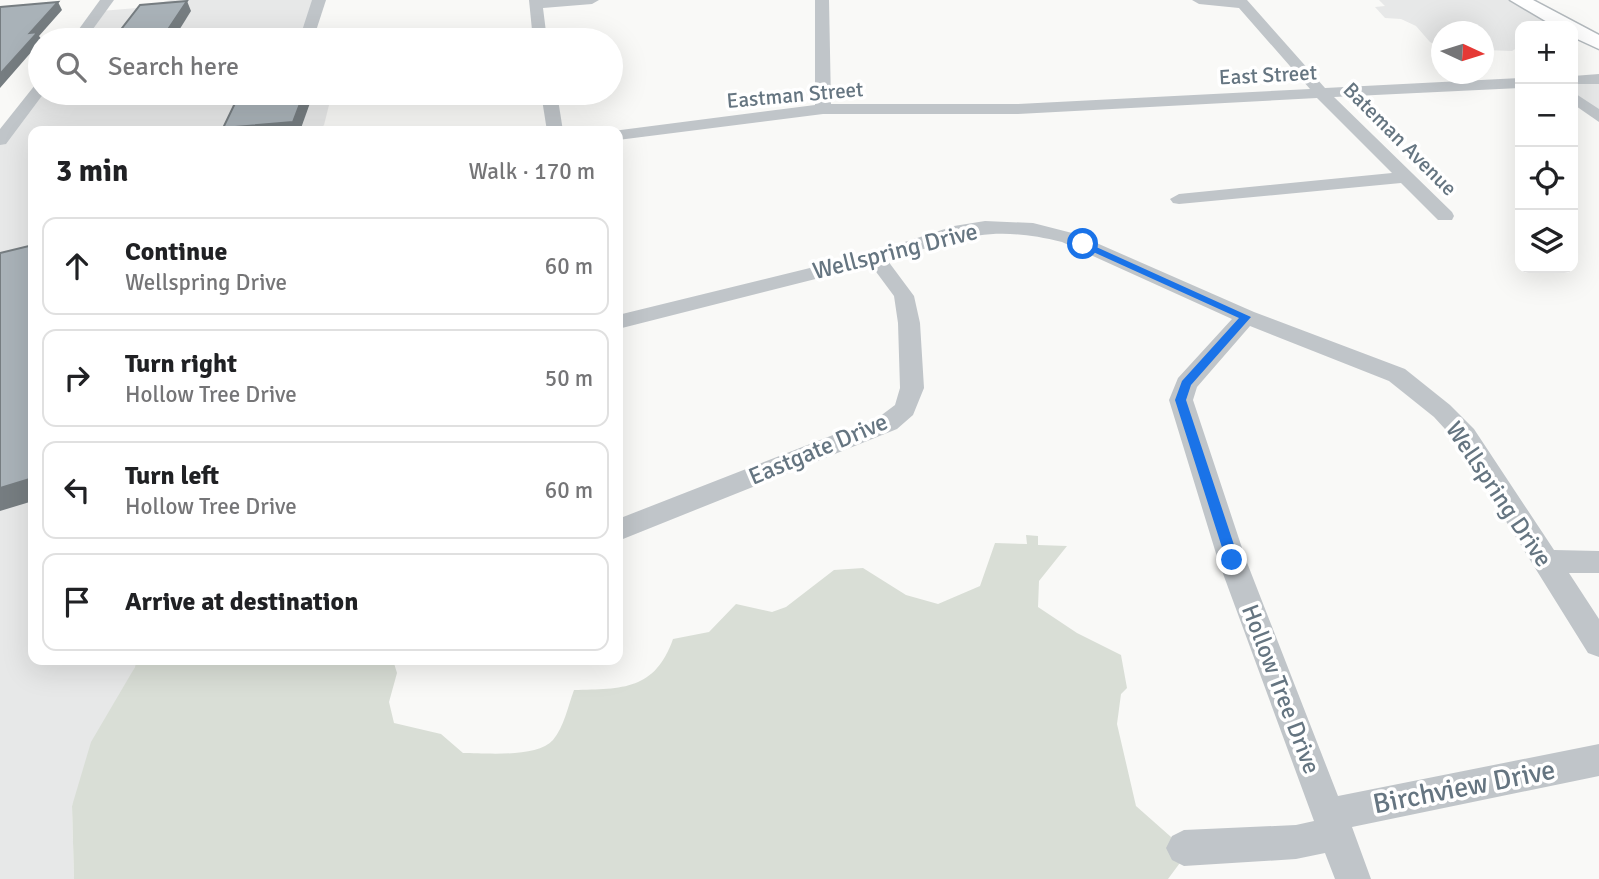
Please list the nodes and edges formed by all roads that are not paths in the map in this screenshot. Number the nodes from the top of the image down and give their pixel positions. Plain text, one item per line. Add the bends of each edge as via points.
1 (107, 0) edge
2 (319, 0) edge
3 (592, 0) edge
4 (822, 0) edge
5 (1199, 0) edge
6 (1519, 0) edge
7 (536, 2) edge
8 (1242, 2) edge
9 (1559, 21) edge
10 (87, 28) edge
11 (310, 28) edge
12 (539, 28) edge
13 (1578, 31) edge
14 (1599, 43) edge
15 (1599, 79) edge
16 (1578, 80) edge
17 (1515, 83) edge
18 (1322, 94) junction
19 (1578, 101) edge
20 (28, 104) edge
21 (551, 105) edge
22 (823, 109) junction
23 (1018, 109) joint
24 (1599, 117) edge
25 (554, 126) edge
26 (623, 134) edge
27 (0, 140) edge
28 (1404, 177) junction
29 (1179, 199) dead end
30 (1445, 216) dead end
31 (876, 258) junction
32 (1246, 317) junction
33 (623, 321) edge
34 (623, 528) edge
35 (1545, 561) junction
36 (1599, 562) edge
37 (1599, 645) edge
38 (1599, 761) edge
39 (1333, 824) junction
40 (1184, 848) dead end
41 (1353, 879) edge

1 - 10 street
2 - 11 street
3 - 7 street
4 - 22 street
5 - 8 street
6 - 9 main road
7 - 12 street
8 - 18 street, Bateman Avenue
13 - 14 main road
15 - 16 street
17 - 18 street, East Street
18 - 23 street, East Street
18 - 28 street, Bateman Avenue
19 - 24 street
20 - 27 street
21 - 25 street
22 - 23 street, Eastman Street
22 - 26 street, Eastman Street
28 - 29 street
28 - 30 street, Bateman Avenue
31 - 32 street, Wellspring Drive via 961,230 1033,229 1069,238
31 - 33 street, Wellspring Drive
31 - 34 street, Eastgate Drive via 904,296 912,388 905,409 888,423
32 - 35 street, Wellspring Drive via 1397,375 1442,411 1465,435
32 - 39 street, Hollow Tree Drive via 1186,384 1181,400 1232,560
35 - 36 street
35 - 37 street, Wellspring Drive
38 - 39 street, Birchview Drive
39 - 40 street, Birchview Drive via 1296,842
39 - 41 street, Hollow Tree Drive

